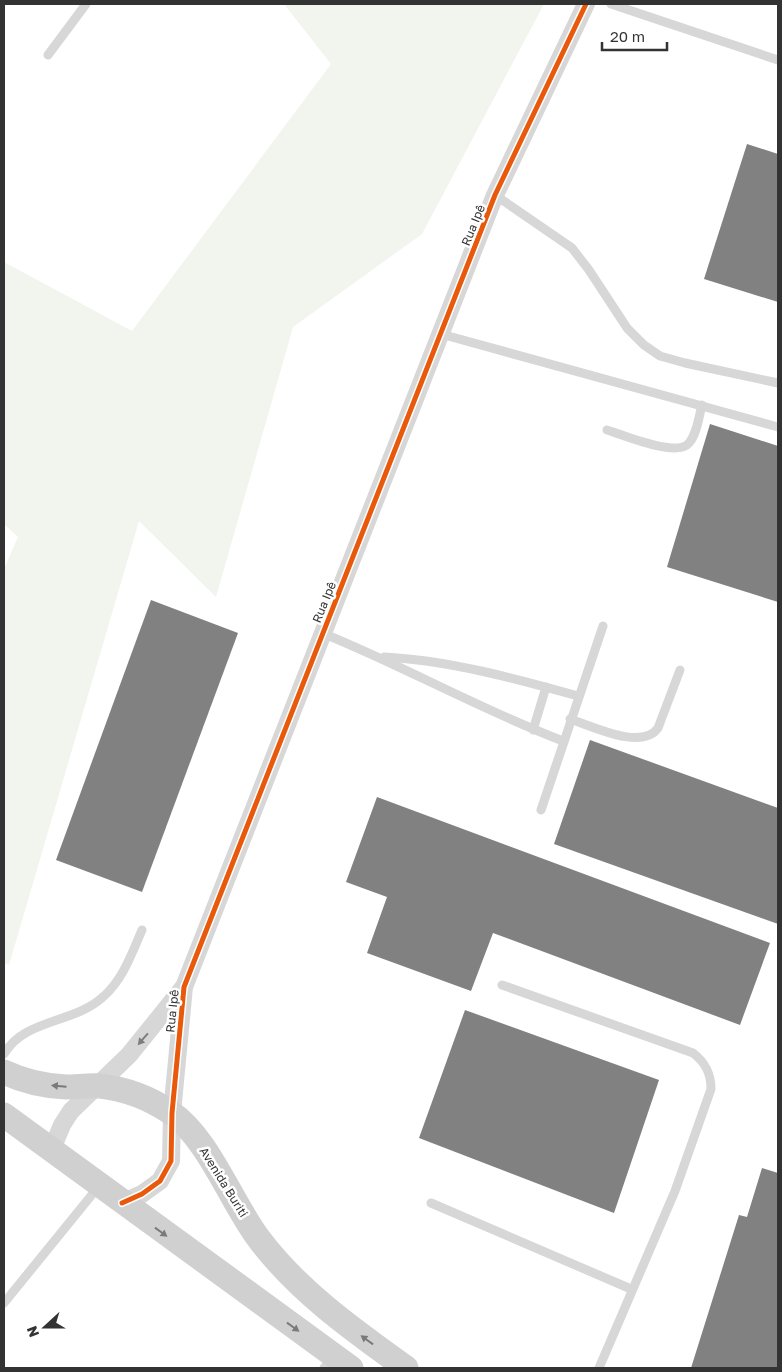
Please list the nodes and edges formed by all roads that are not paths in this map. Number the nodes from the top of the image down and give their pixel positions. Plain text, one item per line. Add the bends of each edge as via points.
1 (86, 4) edge
2 (586, 4) edge
3 (611, 4) edge
4 (48, 55) dead end
5 (778, 60) edge
6 (495, 196) junction
7 (441, 334) junction
8 (778, 383) edge
9 (702, 406) junction
10 (778, 427) edge
11 (607, 430) dead end
12 (603, 626) dead end
13 (322, 633) junction
14 (382, 657) junction
15 (680, 670) dead end
16 (546, 687) junction
17 (578, 696) junction
18 (570, 719) junction
19 (532, 730) junction
20 (563, 742) junction
21 (541, 810) dead end
22 (142, 930) dead end
23 (502, 984) dead end
24 (184, 987) junction
25 (4, 1054) edge
26 (4, 1072) edge
27 (98, 1086) junction
28 (172, 1113) junction
29 (4, 1115) edge
30 (52, 1149) junction
31 (100, 1186) junction
32 (122, 1203) junction
33 (431, 1203) dead end
34 (631, 1289) junction
35 (4, 1303) edge
36 (336, 1364) edge
37 (406, 1368) edge
38 (599, 1368) edge

1 - 4 lane
2 - 6 street, Rua Ipê
3 - 5 lane
6 - 7 street, Rua Ipê
6 - 8 lane via 572,248 627,328 660,356
7 - 9 lane
7 - 13 street, Rua Ipê
9 - 10 lane
9 - 11 lane via 692,438 682,448 669,449
12 - 17 lane
13 - 14 lane
13 - 24 street, Rua Ipê
14 - 16 lane via 417,658
14 - 19 lane via 415,676
15 - 18 lane via 658,728 644,738 632,738
16 - 17 lane
16 - 19 lane
17 - 18 lane
18 - 20 lane
19 - 20 lane
20 - 21 lane
22 - 25 lane via 124,969 104,996 74,1015 22,1033
23 - 34 lane via 693,1053 701,1059 711,1078 711,1090 675,1191
24 -> 27 street, Rua Ipê via 151,1030
24 - 28 street, Rua Ipê
27 -> 26 main road, Avenida Buriti via 35,1084
27 - 28 main road, Avenida Buriti via 145,1096
27 - 30 street, Rua Ipê via 71,1111
28 - 32 street, Rua Ipê via 173,1148 166,1173 152,1188
37 -> 28 main road, Avenida Buriti via 294,1280 258,1238 203,1148
29 - 30 main road
30 - 31 main road
31 - 32 main road
31 - 35 lane
32 -> 36 main road
33 - 34 lane
34 - 38 lane

